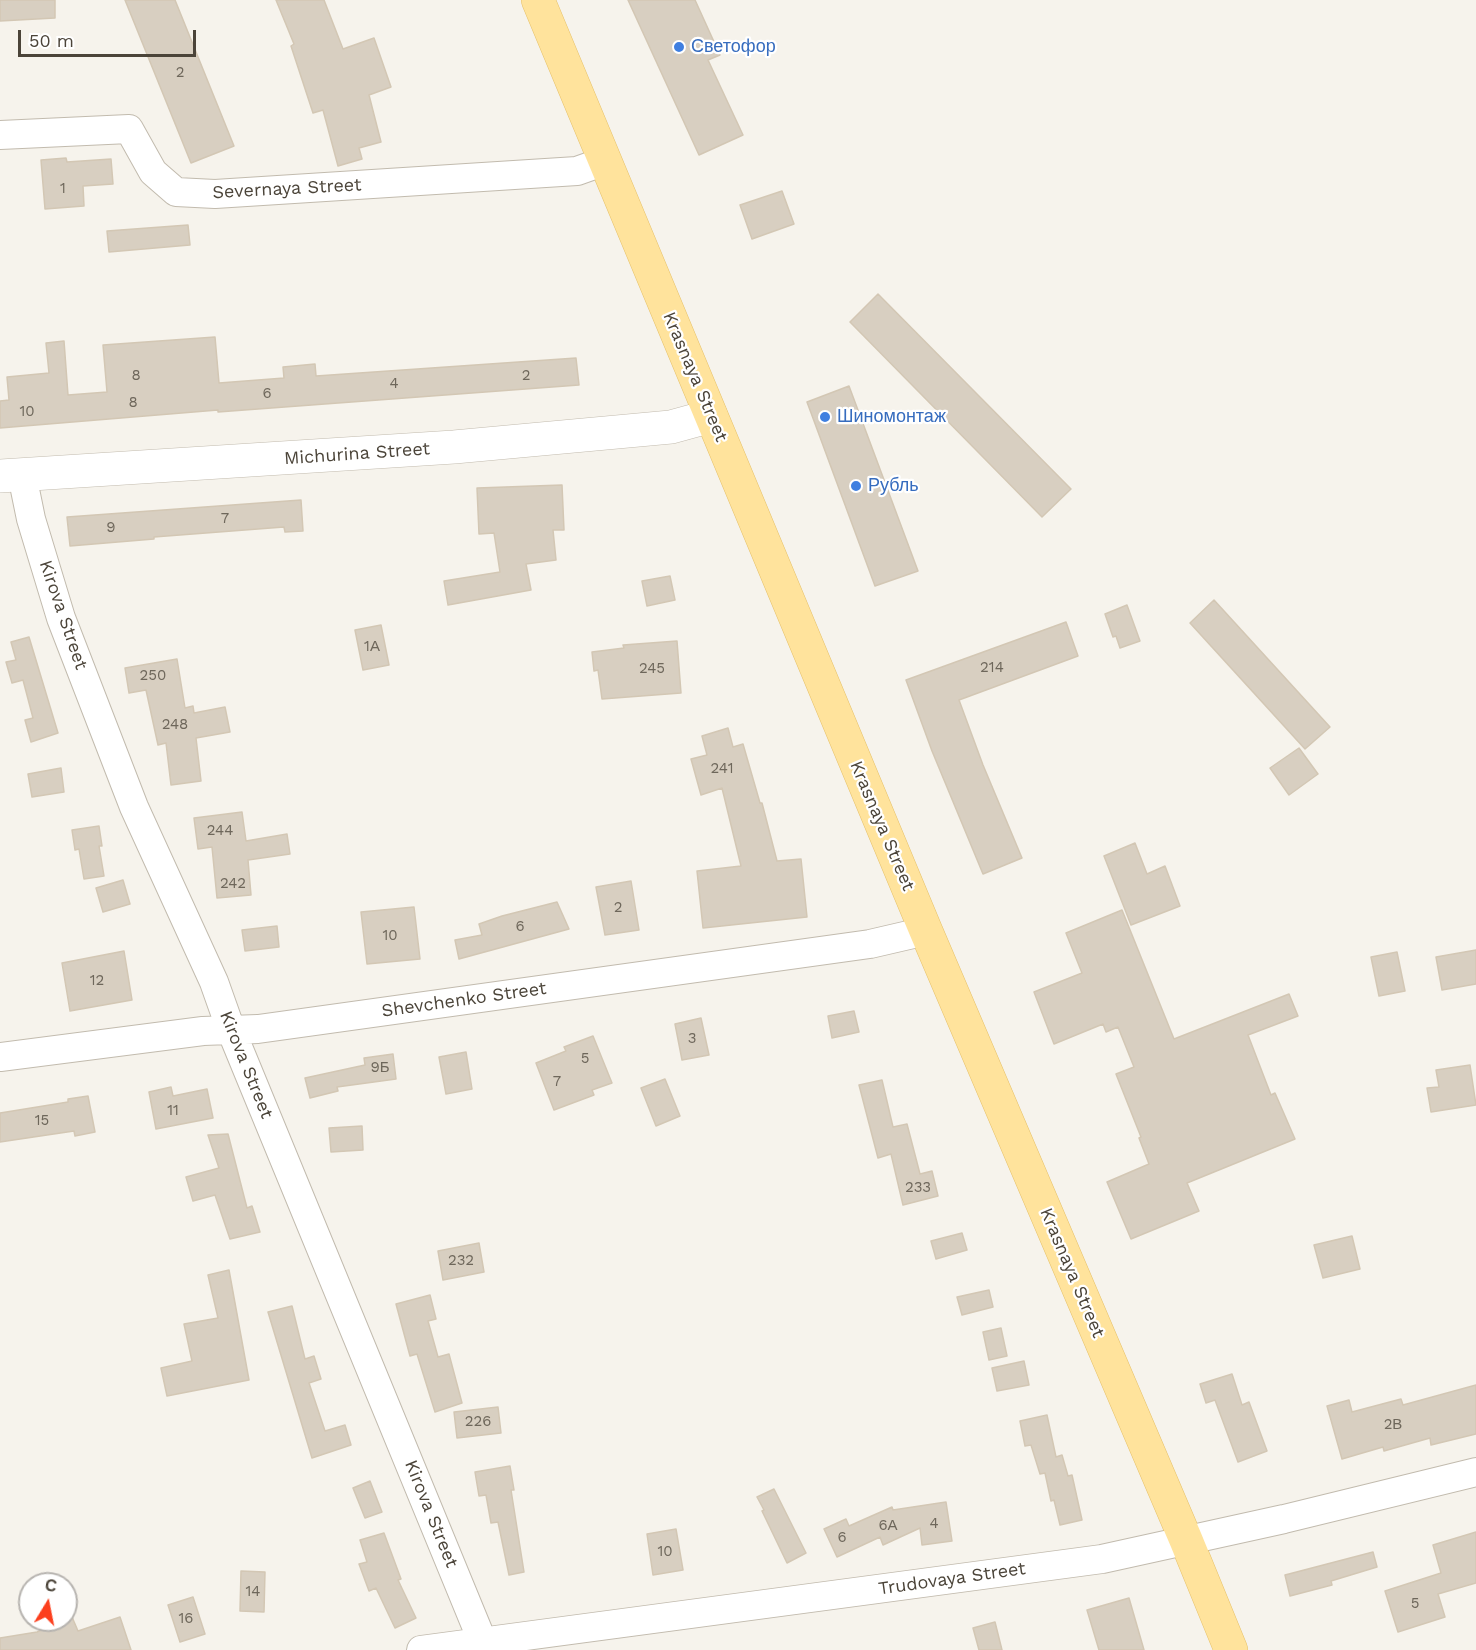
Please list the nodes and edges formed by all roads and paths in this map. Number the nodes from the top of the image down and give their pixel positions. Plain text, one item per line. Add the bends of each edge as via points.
1 (538, 0) edge
2 (0, 135) edge
3 (605, 161) junction
4 (711, 416) junction
5 (11, 475) edge
6 (926, 931) junction
7 (231, 1030) junction
8 (0, 1057) edge
9 (1476, 1472) edge
10 (1186, 1540) junction
11 (485, 1646) edge
12 (421, 1650) edge
13 (1231, 1650) edge

1 - 3 main road, Krasnaya Street
2 - 3 street, Severnaya Street via 129,129 153,172 176,192 215,194 577,171
3 - 4 main road, Krasnaya Street
4 - 5 street, Michurina Street via 671,427 466,446
4 - 6 main road, Krasnaya Street
5 - 7 street, Kirova Street via 31,519 61,618 134,807 214,982
6 - 7 street, Shevchenko Street via 870,944
6 - 10 main road, Krasnaya Street
7 - 8 street, Shevchenko Street
7 - 11 street, Kirova Street
9 - 10 street, Trudovaya Street
10 - 11 street, Trudovaya Street via 1102,1559
10 - 13 main road, Krasnaya Street
11 - 12 street, Trudovaya Street

